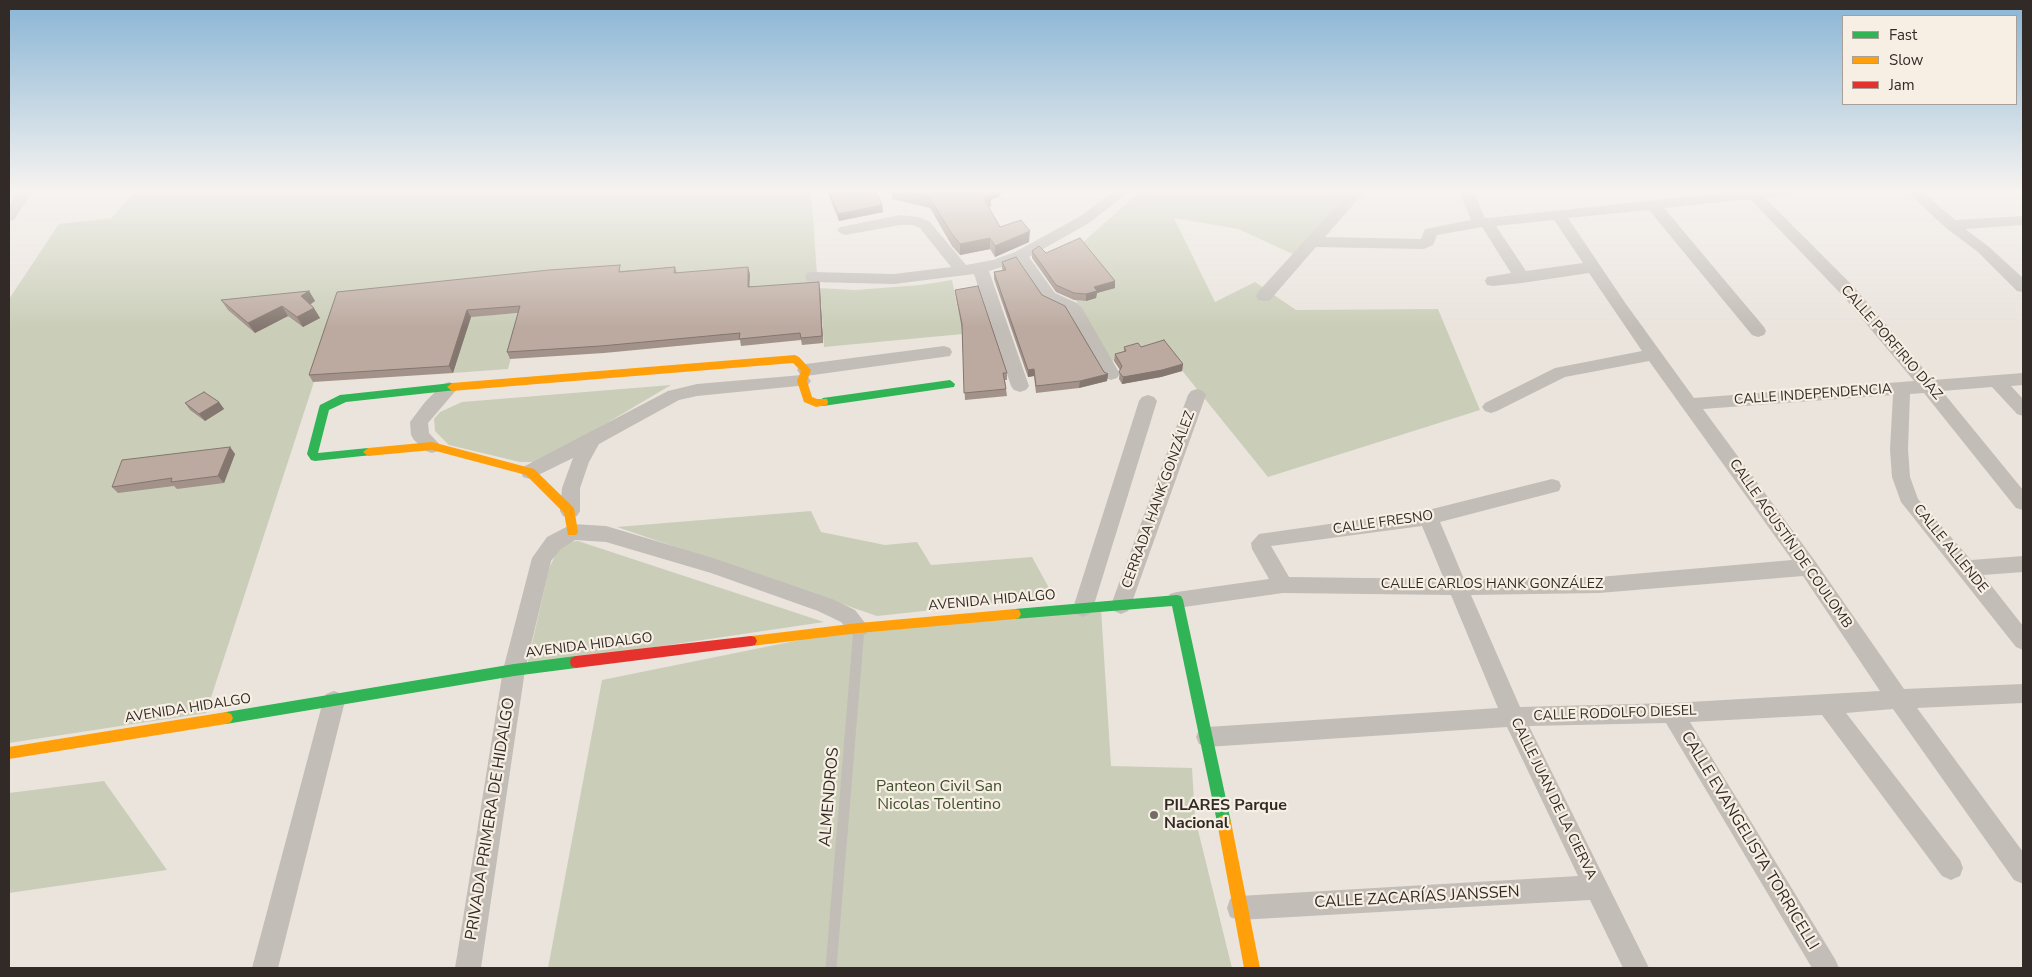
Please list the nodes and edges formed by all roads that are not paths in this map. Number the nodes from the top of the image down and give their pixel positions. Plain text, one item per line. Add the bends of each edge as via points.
1 (934, 237) edge
2 (1054, 237) edge
3 (1319, 237) edge
4 (1429, 237) edge
5 (1493, 237) edge
6 (1573, 237) edge
7 (1679, 237) edge
8 (1794, 237) edge
9 (1966, 237) edge
10 (1314, 242) junction
11 (1020, 255) junction
12 (980, 267) junction
13 (1593, 267) junction
14 (962, 271) junction
15 (814, 277) dead end
16 (1522, 278) junction
17 (1493, 281) dead end
18 (2023, 287) edge
19 (1264, 296) dead end
20 (1758, 331) dead end
21 (944, 352) dead end
22 (1654, 354) junction
23 (801, 370) junction
24 (1111, 374) dead end
25 (2023, 379) edge
26 (1996, 381) junction
27 (950, 384) dead end
28 (1020, 386) dead end
29 (1929, 386) junction
30 (449, 388) junction
31 (1902, 388) junction
32 (1197, 395) dead end
33 (1148, 401) dead end
34 (1692, 404) junction
35 (1492, 406) dead end
36 (2023, 410) edge
37 (593, 439) junction
38 (432, 446) junction
39 (530, 472) junction
40 (1552, 486) dead end
41 (2023, 503) edge
42 (570, 511) junction
43 (1428, 518) junction
44 (572, 532) junction
45 (2023, 564) edge
46 (1808, 567) junction
47 (1966, 568) junction
48 (1283, 584) junction
49 (1457, 587) junction
50 (1177, 600) junction
51 (1121, 605) junction
52 (1083, 608) junction
53 (859, 628) junction
54 (2023, 641) edge
55 (514, 670) junction
56 (2023, 693) edge
57 (1898, 699) junction
58 (334, 701) junction
59 (1827, 705) junction
60 (1672, 713) junction
61 (1513, 717) junction
62 (1208, 737) junction
63 (9, 753) edge
64 (1951, 868) dead end
65 (2023, 872) edge
66 (1595, 887) junction
67 (1239, 908) junction
68 (265, 968) edge
69 (468, 968) edge
70 (831, 968) edge
71 (1252, 968) edge
72 (1636, 968) edge
73 (1826, 968) edge

1 - 14 street
2 - 11 street
3 - 10 street
4 - 10 street via 1424,244
5 - 16 street
6 - 13 street, CALLE AGUSTÍN DE COULOMB
7 - 20 street
8 - 29 street, CALLE PORFIRIO DÍAZ via 1848,292
9 - 18 street
10 - 19 street
11 - 12 street
11 - 24 street via 1048,297 1076,312
12 - 14 street
12 - 28 street
13 - 16 street
13 - 22 street, CALLE AGUSTÍN DE COULOMB
14 - 15 street via 894,279
16 - 17 street
21 - 23 street
22 - 34 street, CALLE AGUSTÍN DE COULOMB
22 - 35 street via 1561,372
23 - 27 street via 808,399 816,403
23 - 30 street via 543,378
23 - 37 street via 674,395
25 - 26 street, CALLE INDEPENDENCIA
26 - 29 street, CALLE INDEPENDENCIA
26 - 36 street
29 - 31 street, CALLE INDEPENDENCIA
29 - 41 street, CALLE PORFIRIO DÍAZ
30 - 38 street via 420,422 420,435
30 - 38 street via 344,398 334,402 324,408 312,454 320,458
31 - 34 street, CALLE INDEPENDENCIA
31 - 47 street, CALLE ALLENDE via 1898,450 1901,476 1910,502
32 - 51 street, CERRADA HANK GONZÁLEZ
33 - 52 street
34 - 46 street, CALLE AGUSTÍN DE COULOMB
37 - 39 street
37 - 42 street via 574,476
38 - 39 street
39 - 42 street
40 - 43 street, CALLE FRESNO
42 - 44 street
43 - 48 street, CALLE FRESNO via 1266,539 1261,543 1262,549
43 - 49 street, CALLE JUAN DE LA CIERVA
44 - 53 street via 606,534 713,566 825,605 848,616
44 - 55 street, PRIVADA PRIMERA DE HIDALGO via 554,543 542,558
45 - 47 street
46 - 49 street, CALLE CARLOS HANK GONZÁLEZ via 1599,585
46 - 57 street, CALLE AGUSTÍN DE COULOMB
47 - 54 street, CALLE ALLENDE
48 - 49 street, CALLE CARLOS HANK GONZÁLEZ
48 - 50 street, CALLE CARLOS HANK GONZÁLEZ
49 - 61 street, CALLE JUAN DE LA CIERVA
50 - 51 street, AVENIDA HIDALGO
50 - 62 street
51 - 52 street, AVENIDA HIDALGO
52 - 53 street, AVENIDA HIDALGO
53 - 55 street, AVENIDA HIDALGO
53 - 70 lane, ALMENDROS
55 - 58 street, AVENIDA HIDALGO
55 - 69 street, PRIVADA PRIMERA DE HIDALGO
56 - 57 street, CALLE RODOLFO DIESEL
57 - 59 street, CALLE RODOLFO DIESEL
57 - 65 street, CALLE AGUSTÍN DE COULOMB
58 - 63 street, AVENIDA HIDALGO
58 - 68 street
59 - 60 street, CALLE RODOLFO DIESEL
59 - 64 street
60 - 61 street, CALLE RODOLFO DIESEL
60 - 73 street, CALLE EVANGELISTA TORRICELLI
61 - 62 street, CALLE RODOLFO DIESEL
61 - 66 street, CALLE JUAN DE LA CIERVA
62 - 67 street
66 - 67 street, CALLE ZACARÍAS JANSSEN
66 - 72 street, CALLE JUAN DE LA CIERVA
67 - 71 street

